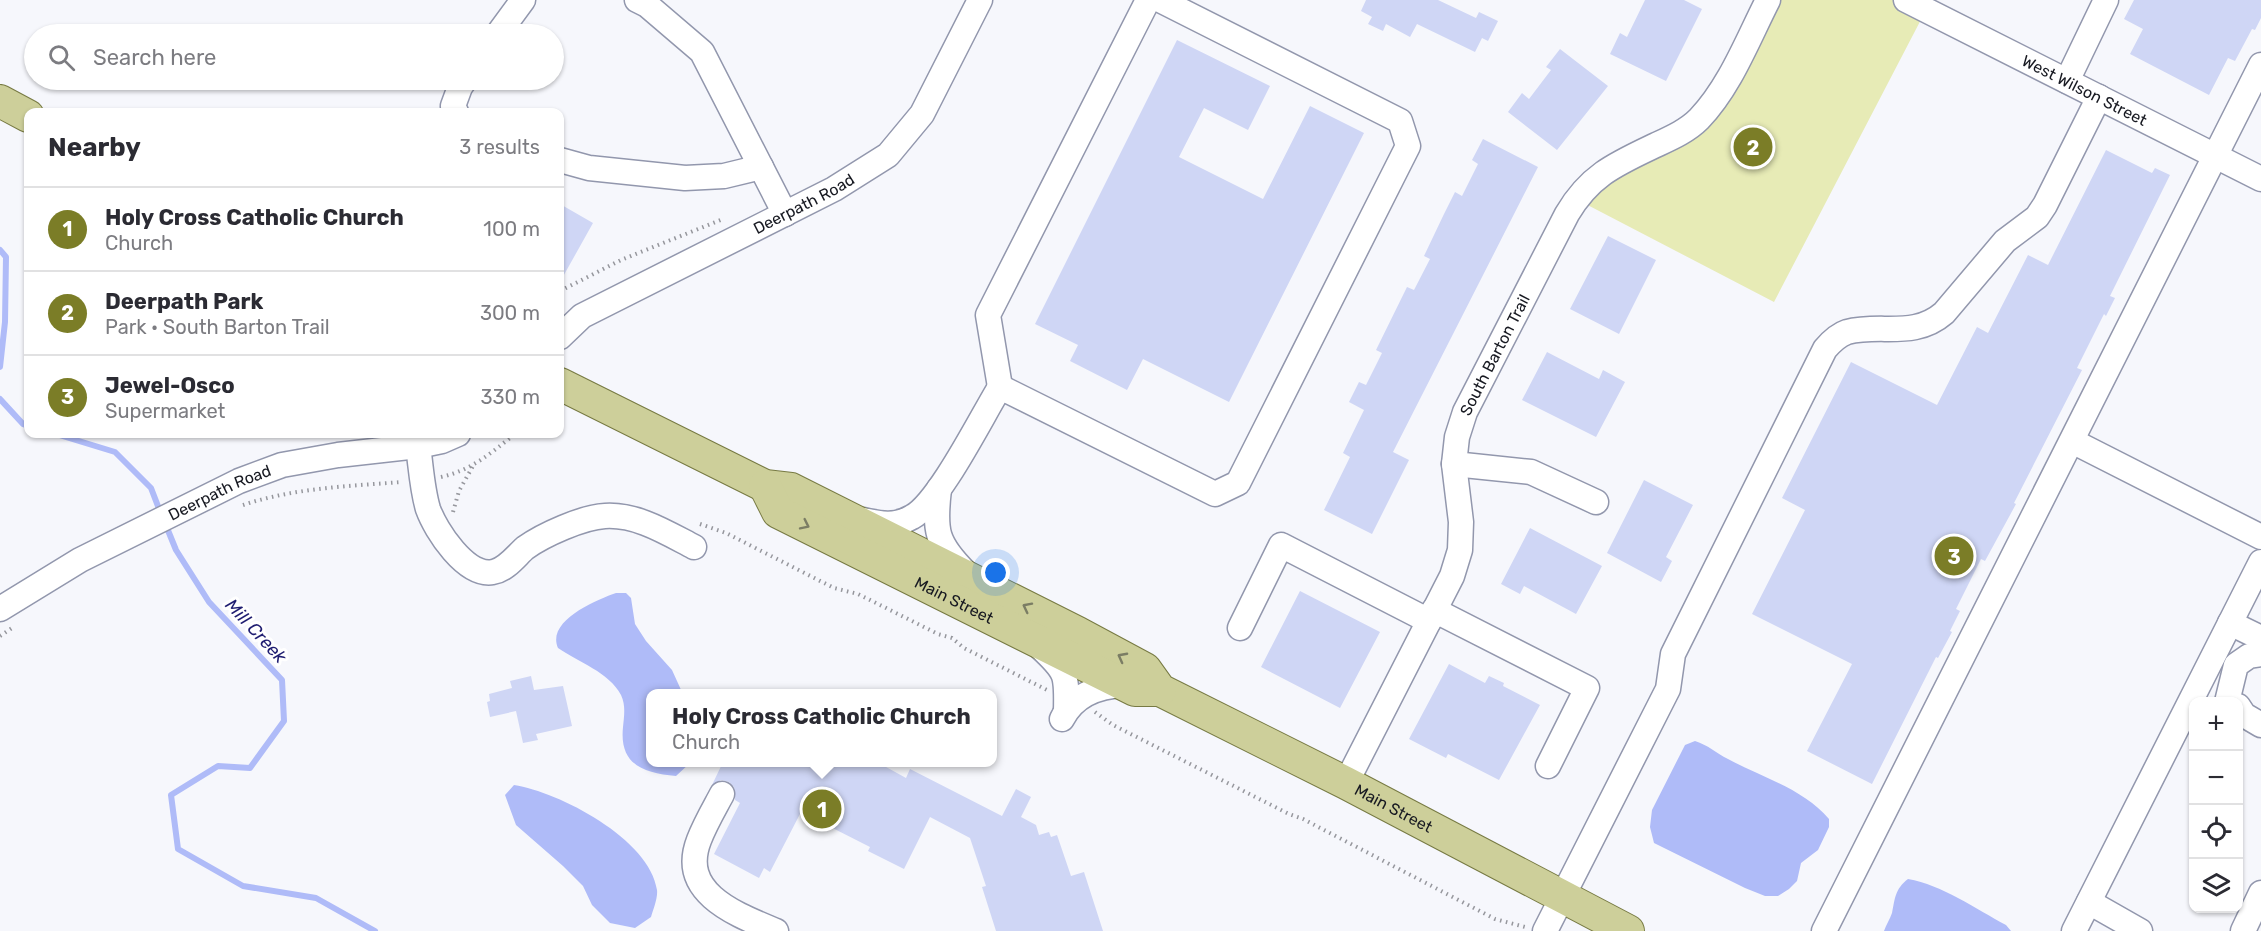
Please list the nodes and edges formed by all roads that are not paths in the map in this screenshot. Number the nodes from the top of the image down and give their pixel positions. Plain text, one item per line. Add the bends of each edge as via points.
1 (523, 0) edge
2 (638, 0) edge
3 (980, 0) edge
4 (1148, 0) edge
5 (1160, 0) edge
6 (1768, 0) edge
7 (1906, 0) edge
8 (2106, 0) edge
9 (505, 24) edge
10 (2261, 65) edge
11 (2067, 81) junction
12 (459, 90) edge
13 (2099, 97) junction
14 (0, 101) edge
15 (454, 108) edge
16 (24, 114) edge
17 (2216, 156) junction
18 (564, 161) edge
19 (761, 167) junction
20 (2261, 179) edge
21 (785, 214) junction
22 (564, 333) edge
23 (564, 386) edge
24 (1000, 387) junction
25 (449, 438) edge
26 (2072, 441) junction
27 (418, 446) junction
28 (1454, 464) junction
29 (765, 486) junction
30 (939, 489) junction
31 (1596, 502) dead end
32 (847, 516) junction
33 (2261, 537) edge
34 (694, 547) dead end
35 (2261, 562) edge
36 (975, 582) junction
37 (0, 609) edge
38 (1432, 615) junction
39 (2230, 623) junction
40 (1240, 628) dead end
41 (1030, 638) junction
42 (2257, 649) edge
43 (1124, 685) junction
44 (1160, 690) junction
45 (2228, 697) edge
46 (2236, 697) edge
47 (2243, 713) edge
48 (2261, 725) edge
49 (2243, 726) edge
50 (2261, 735) edge
51 (1548, 766) dead end
52 (1346, 783) junction
53 (722, 794) dead end
54 (2261, 893) edge
55 (1562, 898) junction
56 (2089, 902) junction
57 (1536, 930) edge
58 (776, 931) edge
59 (1628, 931) edge
60 (1824, 931) edge
61 (2074, 931) edge
62 (2140, 931) edge
63 (2243, 931) edge

1 - 9 street
2 - 19 street via 702,52
3 - 21 street, Deerpath Road via 922,114 888,155
4 - 24 street via 988,315
5 - 24 street via 1400,121 1408,146 1238,483 1215,494
6 - 28 street, South Barton Trail via 1729,76 1699,119 1680,134 1605,170 1575,199 1465,412 1456,437
7 - 11 street, West Wilson Street
8 - 11 street
10 - 17 street
11 - 13 street, West Wilson Street
12 - 15 street
13 - 17 street, West Wilson Street
13 - 55 street via 2037,217 2005,241 1944,313 1933,323 1919,327 1848,332 1825,349 1672,654 1668,689
14 - 16 main road
17 - 20 street, West Wilson Street
17 - 26 street
18 - 19 street via 589,168 685,178 724,176
19 - 21 street
21 - 22 street, Deerpath Road via 582,316
23 - 29 main road, Main Street
24 - 30 street
25 - 27 street, Deerpath Road
26 - 33 street
26 - 60 street
27 - 34 street via 425,497 435,525 462,561 481,572 494,573 542,538 605,516 650,524
27 - 37 street, Deerpath Road via 282,465 239,481 80,560
28 - 31 street via 1531,472
28 - 38 street, South Barton Trail via 1460,550
29 - 32 main road, Main Street via 791,489
29 -> 41 main road, Main Street via 778,512
30 - 32 street via 919,512 896,524
30 - 36 street via 939,540
32 - 36 main road, Main Street
35 - 39 street
44 -> 36 main road, Main Street via 1145,669
38 - 40 street via 1281,545
38 - 51 street via 1587,687
38 - 52 street, South Barton Trail
39 - 42 street
39 - 56 street
41 - 43 main road, Main Street
41 - 43 street via 1061,666 1066,689 1062,717 1094,690
42 - 45 street via 2236,665
42 - 46 street
43 - 44 main road, Main Street via 1135,690
44 - 52 main road, Main Street
47 - 48 street
49 - 50 street
52 - 55 main road, Main Street
53 - 58 street via 698,842 698,876 705,892 725,908
54 - 63 street
55 - 57 street
55 - 59 main road, Main Street
56 - 61 street
56 - 62 street

